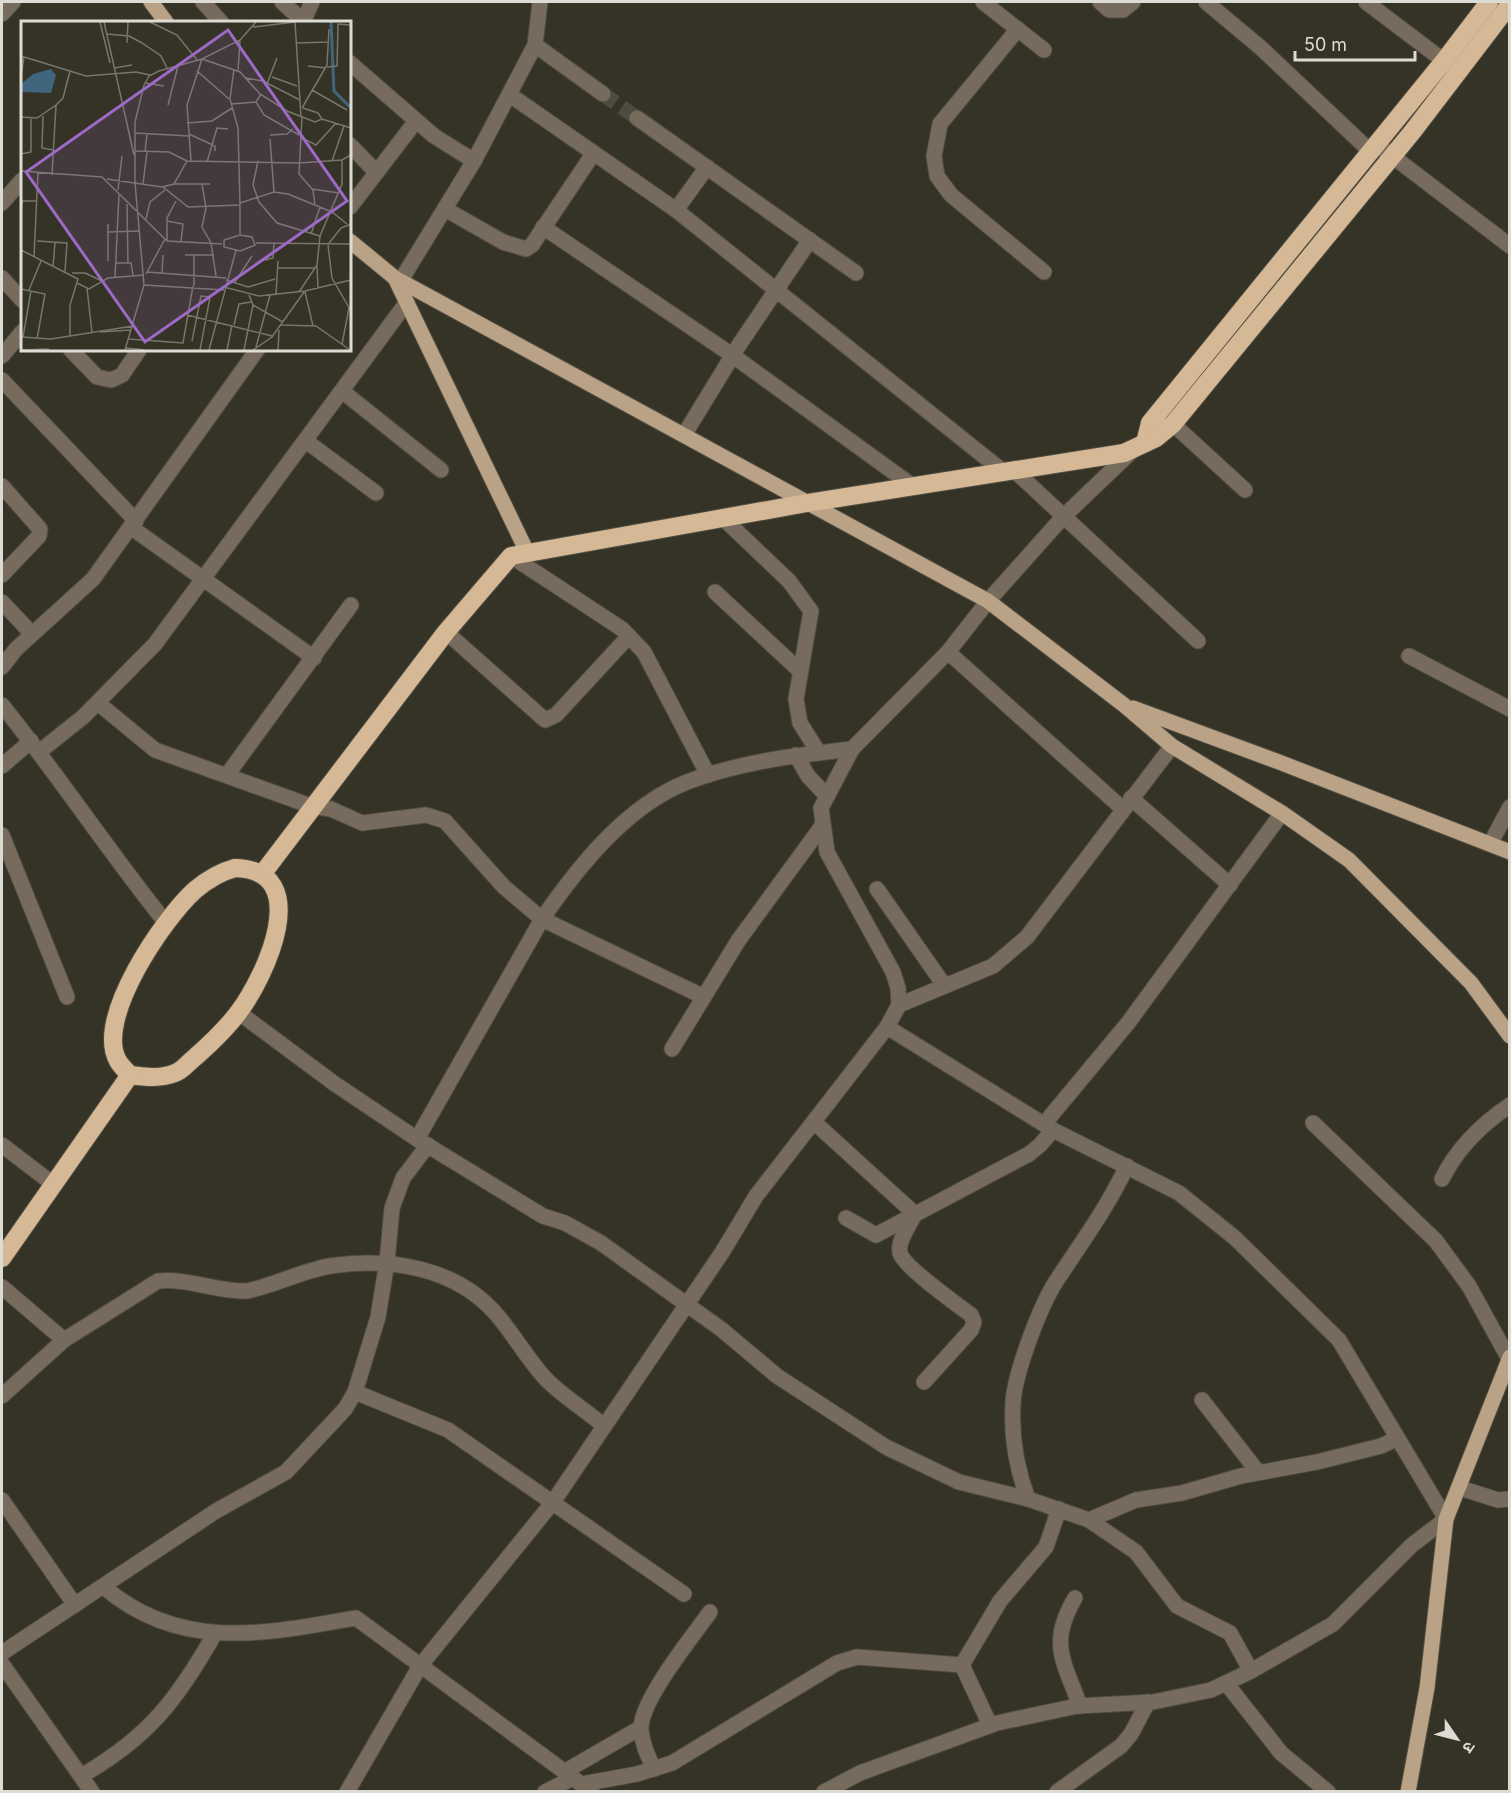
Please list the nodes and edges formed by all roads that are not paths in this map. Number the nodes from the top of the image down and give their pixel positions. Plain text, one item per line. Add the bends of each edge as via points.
1 (13, 2) edge
2 (151, 2) edge
3 (203, 2) edge
4 (282, 2) edge
5 (312, 2) edge
6 (540, 2) edge
7 (983, 2) edge
8 (1100, 2) edge
9 (1133, 2) edge
10 (1206, 2) edge
11 (1366, 2) edge
12 (1485, 3) edge
13 (1509, 4) edge
14 (2, 14) edge
15 (165, 21) edge
16 (220, 21) edge
17 (303, 21) edge
18 (304, 21) edge
19 (1018, 29) junction
20 (535, 45) junction
21 (1044, 50) dead end
22 (351, 64) edge
23 (1452, 66) junction
24 (603, 94) tunnel mouth
25 (510, 95) junction
26 (637, 117) tunnel mouth
27 (416, 121) junction
28 (351, 146) edge
29 (1373, 147) junction
30 (593, 154) junction
31 (1393, 156) junction
32 (474, 161) junction
33 (707, 167) junction
34 (376, 172) junction
35 (21, 181) edge
36 (2, 203) edge
37 (351, 206) edge
38 (445, 209) junction
39 (676, 210) junction
40 (543, 227) junction
41 (810, 240) junction
42 (351, 242) edge
43 (1509, 246) edge
44 (1044, 272) dead end
45 (856, 273) dead end
46 (2, 278) edge
47 (398, 279) junction
48 (778, 291) junction
49 (21, 299) edge
50 (407, 302) junction
51 (21, 333) edge
52 (72, 351) edge
53 (138, 351) edge
54 (256, 351) edge
55 (2, 356) edge
56 (732, 356) junction
57 (2, 380) edge
58 (342, 391) junction
59 (1173, 424) junction
60 (684, 435) junction
61 (306, 441) junction
62 (1139, 446) junction
63 (441, 470) dead end
64 (1010, 472) junction
65 (2, 486) edge
66 (914, 487) junction
67 (1245, 490) dead end
68 (376, 493) dead end
69 (807, 503) junction
70 (1063, 517) junction
71 (724, 519) junction
72 (134, 524) junction
73 (519, 554) junction
74 (2, 575) edge
75 (203, 580) junction
76 (715, 592) dead end
77 (988, 601) junction
78 (2, 602) edge
79 (351, 605) dead end
80 (446, 632) junction
81 (33, 634) junction
82 (628, 636) junction
83 (1198, 641) dead end
84 (948, 652) junction
85 (1409, 656) dead end
86 (314, 658) junction
87 (2, 667) edge
88 (799, 670) junction
89 (98, 702) junction
90 (2, 705) edge
91 (1124, 705) junction
92 (1509, 709) edge
93 (1172, 746) junction
94 (35, 747) junction
95 (852, 749) junction
96 (819, 753) junction
97 (796, 755) junction
98 (2, 766) edge
99 (227, 775) junction
100 (708, 775) junction
101 (828, 796) junction
102 (1127, 804) junction
103 (311, 806) junction
104 (1509, 807) edge
105 (1282, 813) junction
106 (822, 826) junction
107 (2, 836) edge
108 (1490, 844) junction
109 (1509, 852) edge
110 (263, 873) junction
111 (1230, 885) junction
112 (877, 889) dead end
113 (542, 919) junction
114 (166, 923) junction
115 (944, 985) junction
116 (702, 996) junction
117 (66, 998) dead end
118 (899, 1005) junction
119 (238, 1012) junction
120 (887, 1027) junction
121 (1509, 1036) edge
122 (672, 1049) dead end
123 (130, 1076) junction
124 (1509, 1105) edge
125 (814, 1122) junction
126 (1313, 1123) dead end
127 (1048, 1127) junction
128 (423, 1142) junction
129 (2, 1145) edge
130 (1127, 1166) junction
131 (1442, 1179) dead end
132 (53, 1184) junction
133 (915, 1214) junction
134 (846, 1218) dead end
135 (2, 1258) edge
136 (387, 1262) junction
137 (2, 1287) edge
138 (686, 1306) junction
139 (64, 1340) junction
140 (1509, 1358) edge
141 (924, 1382) dead end
142 (355, 1392) junction
143 (2, 1396) edge
144 (1202, 1401) dead end
145 (604, 1426) junction
146 (1396, 1438) junction
147 (1258, 1473) junction
148 (1460, 1488) junction
149 (1028, 1499) junction
150 (1509, 1499) edge
151 (2, 1500) edge
152 (553, 1502) junction
153 (1059, 1509) junction
154 (1446, 1519) junction
155 (1089, 1520) junction
156 (104, 1587) junction
157 (684, 1594) dead end
158 (1075, 1598) dead end
159 (75, 1605) junction
160 (710, 1612) dead end
161 (215, 1633) junction
162 (2, 1653) edge
163 (2, 1664) edge
164 (962, 1665) junction
165 (420, 1666) junction
166 (1251, 1671) junction
167 (1226, 1683) junction
168 (1148, 1702) junction
169 (1080, 1706) junction
170 (990, 1725) junction
171 (640, 1728) junction
172 (654, 1769) junction
173 (81, 1776) junction
174 (578, 1781) edge
175 (92, 1791) edge
176 (347, 1791) edge
177 (545, 1791) edge
178 (824, 1791) edge
179 (1056, 1791) edge
180 (1328, 1791) edge
181 (1408, 1791) edge

1 - 14 street
2 - 15 main road
3 - 16 street
4 - 17 street
5 - 18 street
6 - 20 street
7 - 19 street
8 - 9 street via 1110,10 1122,10
10 - 29 street
11 - 23 street
12 - 23 highway
13 - 23 highway
19 - 21 street
19 - 44 street via 940,124 934,156 937,176 951,195
20 - 24 street
20 - 25 street
22 - 27 street
23 - 29 highway
23 - 31 highway
25 - 30 street
25 - 32 street
26 - 33 street
27 - 32 street
27 - 34 street
28 - 34 street
29 - 31 street
29 - 62 highway via 1150,423
30 - 39 street
30 - 40 street
31 - 43 street
31 - 59 highway
32 - 38 street
33 - 39 street
33 - 41 street
34 - 37 street
35 - 36 street
38 - 40 street via 516,249 532,245
38 - 47 street
39 - 48 street
40 - 56 street
41 - 45 street
41 - 48 street
42 - 47 main road
46 - 49 street
47 - 50 main road
47 - 60 main road
48 - 56 street
48 - 64 street
50 - 58 street
50 - 73 main road
51 - 55 street
52 - 53 street via 97,377 111,380 122,375
54 - 72 street
56 - 60 street
56 - 66 street
57 - 72 street
58 - 61 street
58 - 63 street
59 - 62 highway
59 - 67 street
60 - 69 main road
61 - 68 street
61 - 75 street
62 - 64 highway
62 - 70 street
64 - 66 highway
64 - 70 street
65 - 74 street via 40,529 39,536
66 - 69 highway
69 - 71 highway
69 - 77 main road
70 - 77 street
70 - 83 street
71 - 73 highway
71 - 88 street via 808,604 812,617
72 - 75 street
72 - 81 street via 93,579
73 - 80 highway
73 - 82 street
75 - 86 street
75 - 89 street via 155,644
76 - 88 street
77 - 84 street
77 - 91 main road
78 - 81 street
79 - 86 street
80 - 82 street via 545,720 556,715
80 - 103 highway
81 - 87 street
82 - 100 street via 644,652
84 - 95 street
84 - 102 street
85 - 92 street
86 - 99 street
88 - 96 street via 796,699 800,723
89 - 94 street
89 - 99 street via 155,750
90 - 94 street
91 - 93 main road
91 - 108 main road
93 - 102 street
93 - 105 main road
94 - 98 street
94 - 114 street via 125,873
95 - 96 street
95 - 101 street
96 - 97 street
97 - 100 street
97 - 101 street via 808,776
99 - 103 street
100 - 113 street via 655,798 628,821 579,870
101 - 106 street via 821,808
102 - 111 street
102 - 115 street via 1027,937 993,966
103 - 110 highway
103 - 113 street via 331,809 362,823 426,815 446,821 504,887
104 - 108 street
105 - 111 street
105 - 121 main road via 1348,860 1471,983
106 - 116 street
106 - 118 street via 827,852 893,972
107 - 117 street
108 - 109 main road
110 - 114 highway via 235,868 219,873 195,891
110 - 119 highway via 278,895 278,920 271,951
111 - 127 street
112 - 115 street
113 - 116 street
113 - 128 street
114 - 123 highway via 145,951 116,1017 117,1060
115 - 118 street
116 - 122 street
118 - 120 street
119 - 123 highway via 177,1073 152,1078
119 - 128 street via 335,1084
120 - 125 street
120 - 127 street
123 - 132 highway
124 - 131 street via 1466,1143
125 - 133 street
125 - 138 street via 756,1196
126 - 140 street via 1436,1241 1469,1286
127 - 130 street
127 - 133 street via 1029,1154
128 - 136 street via 392,1208
128 - 138 street via 543,1216 565,1223 601,1244
129 - 132 street
130 - 146 street via 1179,1193 1283,1283 1339,1340
130 - 149 street via 1097,1224 1055,1284 1035,1323 1013,1402 1017,1459
132 - 135 highway
133 - 134 street via 876,1235
133 - 141 street via 900,1244 900,1254 909,1266 971,1315 974,1322
136 - 139 street via 329,1266 247,1291 234,1292 176,1279 158,1281
136 - 142 street via 378,1317
136 - 145 street via 435,1273 483,1301 544,1378
137 - 139 street
138 - 145 street
138 - 149 street via 721,1329 777,1376 886,1447 959,1482
139 - 143 street
140 - 148 main road
142 - 152 street via 448,1430
142 - 156 street via 322,1436 286,1472 216,1511
144 - 147 street
145 - 152 street
146 - 147 street via 1381,1446
146 - 154 street
147 - 155 street via 1182,1493 1136,1500
148 - 150 street via 1498,1500
148 - 154 main road
149 - 153 street
151 - 159 street
152 - 157 street
152 - 165 street
153 - 155 street
153 - 164 street via 1046,1547 1000,1601
154 - 166 street via 1412,1545 1333,1624
154 - 181 main road via 1427,1688
155 - 166 street via 1136,1552 1177,1606 1230,1633
156 - 159 street
156 - 161 street via 122,1603 147,1616 176,1627
158 - 169 street via 1059,1631 1060,1649
159 - 162 street
160 - 171 street via 661,1682 643,1712
161 - 165 street via 259,1632 356,1618
161 - 173 street via 166,1710 112,1756
163 - 173 street
164 - 170 street
164 - 172 street via 857,1657 837,1663 672,1763
165 - 174 street
165 - 176 street
166 - 167 street
167 - 168 street via 1211,1690
167 - 180 street via 1281,1753
168 - 169 street
168 - 179 street via 1121,1746
169 - 170 street
170 - 178 street via 860,1773
171 - 172 street
171 - 174 street
172 - 174 street
173 - 175 street
174 - 177 street

